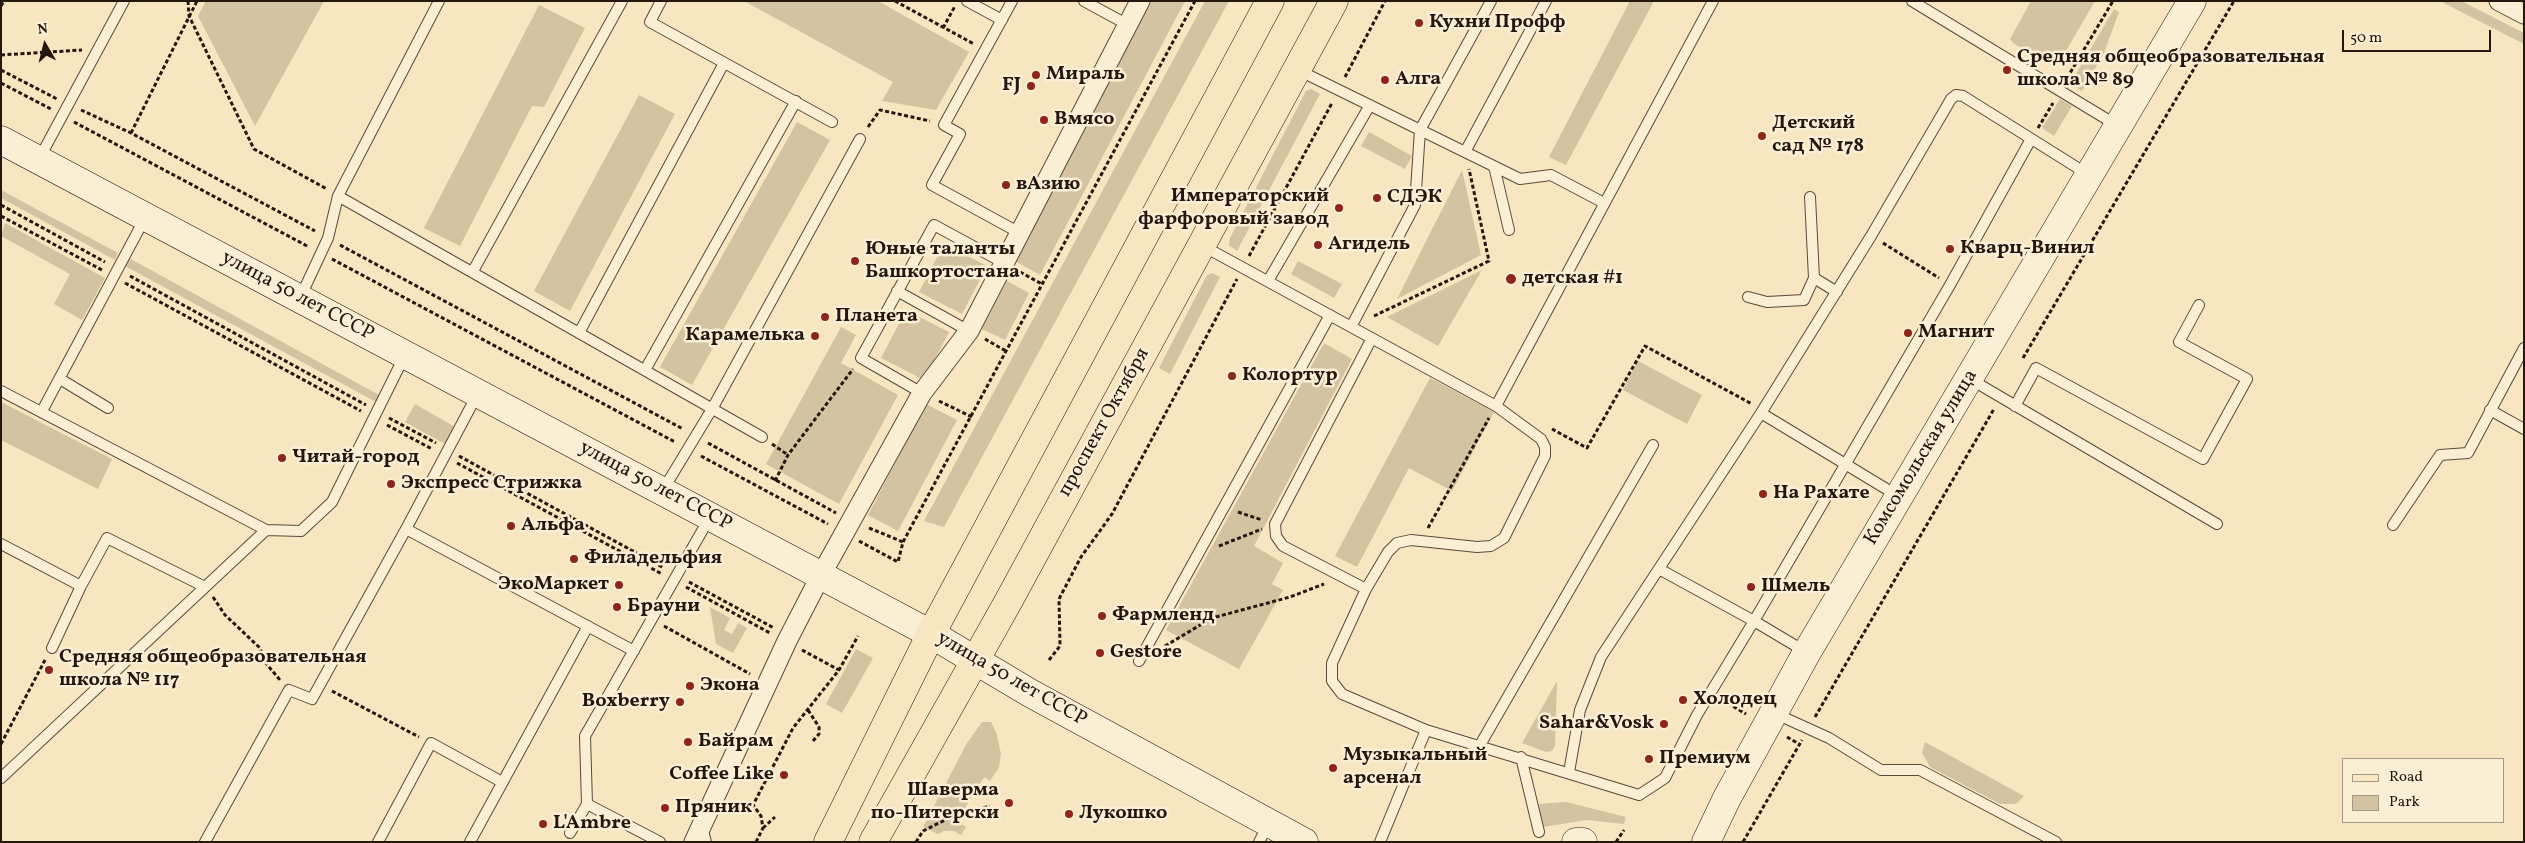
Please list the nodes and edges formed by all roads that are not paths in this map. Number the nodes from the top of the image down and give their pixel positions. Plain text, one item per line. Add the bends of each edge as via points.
1 (124, 1) edge
2 (439, 1) edge
3 (622, 1) edge
4 (661, 1) edge
5 (967, 1) edge
6 (1012, 1) edge
7 (1084, 1) edge
8 (1140, 1) edge
9 (1270, 1) edge
10 (1334, 1) edge
11 (1491, 1) edge
12 (1546, 1) edge
13 (1713, 1) edge
14 (1912, 1) edge
15 (2192, 1) edge
16 (2498, 1) edge
17 (2524, 14) edge
18 (1002, 20) junction
19 (1128, 25) junction
20 (724, 63) junction
21 (1298, 70) junction
22 (796, 101) junction
23 (1370, 105) junction
24 (832, 122) dead end
25 (2118, 127) junction
26 (1420, 130) junction
27 (860, 139) road end
28 (2031, 139) junction
29 (1, 140) edge
30 (1465, 152) junction
31 (39, 160) junction
32 (1494, 166) junction
33 (2090, 176) junction
34 (338, 196) junction
35 (1810, 197) dead end
36 (1604, 203) junction
37 (145, 217) junction
38 (1510, 230) dead end
39 (1018, 232) junction
40 (1203, 246) junction
41 (1004, 263) junction
42 (473, 271) junction
43 (1814, 278) junction
44 (1268, 281) junction
45 (897, 291) junction
46 (1837, 292) junction
47 (299, 298) junction
48 (1748, 298) dead end
49 (2199, 305) dead end
50 (1330, 315) junction
51 (1351, 327) junction
52 (969, 331) junction
53 (579, 332) junction
54 (1372, 338) junction
55 (2524, 348) edge
56 (405, 355) junction
57 (645, 370) junction
58 (60, 379) junction
59 (1969, 379) junction
60 (1, 391) edge
61 (478, 393) junction
62 (922, 393) junction
63 (1496, 406) junction
64 (2015, 406) junction
65 (108, 408) dead end
66 (712, 409) junction
67 (2490, 410) junction
68 (42, 411) junction
69 (1762, 412) junction
70 (2524, 429) edge
71 (762, 437) dead end
72 (1652, 446) dead end
73 (1846, 464) junction
74 (663, 491) junction
75 (1899, 497) junction
76 (710, 517) junction
77 (2217, 524) dead end
78 (2393, 525) dead end
79 (406, 529) junction
80 (266, 530) junction
81 (1, 544) edge
82 (1659, 569) junction
83 (821, 575) junction
84 (81, 586) junction
85 (205, 587) junction
86 (1366, 589) junction
87 (1754, 621) junction
88 (588, 626) junction
89 (931, 634) junction
90 (52, 648) road end
91 (634, 651) junction
92 (1807, 652) junction
93 (976, 660) junction
94 (1139, 661) road end
95 (1774, 713) junction
96 (1426, 730) junction
97 (1480, 745) junction
98 (1520, 757) junction
99 (1569, 772) junction
100 (1, 778) edge
101 (502, 782) junction
102 (587, 804) junction
103 (1264, 832) edge
104 (1539, 832) dead end
105 (570, 834) dead end
106 (701, 837) edge
107 (205, 842) edge
108 (378, 842) edge
109 (470, 842) edge
110 (660, 842) edge
111 (828, 842) edge
112 (873, 842) edge
113 (1304, 842) edge
114 (1380, 842) edge
115 (1576, 842) edge
116 (1583, 842) edge
117 (1706, 842) edge
118 (2056, 842) edge

1 - 31 lane
2 - 34 lane
3 - 42 lane
4 - 20 lane via 650,22
5 - 18 lane
6 - 18 lane
7 - 19 lane
8 - 19 street
9 - 89 main road
10 - 21 main road, проспект Октября
11 - 26 lane
12 - 30 lane
13 - 36 lane
14 - 25 lane
15 - 25 main road, Комсомольская улица
16 - 17 street
18 - 39 lane via 944,125 960,134 932,185
19 - 39 street
20 - 22 lane
20 - 53 lane
21 - 23 lane
21 - 40 main road, проспект Октября
22 - 24 lane
22 - 57 lane
23 - 26 lane
23 - 44 lane
25 - 33 main road, Комсомольская улица
26 - 30 lane
26 - 51 lane via 1415,205
27 - 66 lane
28 - 33 lane
28 - 46 lane via 1963,96 1956,95
28 - 73 lane
29 - 31 main road, улица 50 лет СССР
30 - 32 lane
31 - 37 main road, улица 50 лет СССР
32 - 36 lane via 1520,179 1551,174
32 - 38 lane
33 - 59 main road, Комсомольская улица
34 - 42 lane
34 - 47 lane via 328,238
35 - 43 lane
36 - 63 lane
37 - 47 main road, улица 50 лет СССР
37 - 58 lane
39 - 41 street
40 - 44 lane
40 - 93 main road, проспект Октября
41 - 45 lane via 934,225
41 - 52 street
42 - 53 lane
43 - 46 lane
43 - 48 lane via 1804,300 1767,302
44 - 50 lane
45 - 52 lane
45 - 62 lane via 861,358
46 - 69 lane
47 - 56 main road, улица 50 лет СССР
49 - 64 lane via 2179,342 2247,379 2203,459 2036,368
50 - 51 lane
50 - 94 lane
51 - 54 lane
52 - 62 street
53 - 57 lane
54 - 63 lane
54 - 86 lane via 1275,524 1276,536 1283,546
55 - 67 lane
56 - 61 main road, улица 50 лет СССР
56 - 80 lane via 332,502 301,531
57 - 66 lane
58 - 65 lane
58 - 68 lane
59 - 64 lane
59 - 75 main road, Комсомольская улица
60 - 68 lane
61 - 74 main road, улица 50 лет СССР
61 - 79 lane
62 - 83 street
63 - 86 lane via 1541,439 1545,447 1545,456 1504,538 1491,546 1477,547 1397,543
64 - 77 lane
66 - 71 lane
66 - 74 lane
67 - 70 lane
67 - 78 lane via 2468,453 2440,455
68 - 80 lane
69 - 73 lane
69 - 82 lane
72 - 97 lane
73 - 75 lane
73 - 87 lane
74 - 76 main road, улица 50 лет СССР
75 - 92 main road, Комсомольская улица
76 - 83 main road, улица 50 лет СССР
76 - 91 lane
79 - 88 lane
79 - 107 lane via 321,685 312,699 289,690
80 - 85 lane
81 - 84 lane
82 - 87 lane
82 - 99 lane via 1602,657 1580,710
83 - 89 main road, улица 50 лет СССР
83 - 106 street via 788,639
84 - 85 lane via 107,538
84 - 90 lane
85 - 100 lane
86 - 96 lane via 1332,663 1332,681 1342,694
87 - 92 lane
87 - 99 lane via 1697,716 1665,778 1639,795
88 - 91 lane
88 - 101 lane
89 - 93 main road, улица 50 лет СССР
89 - 111 main road
91 - 102 lane via 584,736
92 - 95 main road, Комсомольская улица
93 - 103 main road, улица 50 лет СССР
93 - 112 main road, проспект Октября
95 - 117 main road, Комсомольская улица
95 - 118 lane via 1828,738 1881,770 1920,770
96 - 97 lane
96 - 114 lane
97 - 98 lane
98 - 99 lane
98 - 104 lane
101 - 108 lane via 431,744
101 - 109 lane
102 - 105 lane
102 - 110 lane
103 - 113 main road, улица 50 лет СССР
115 - 116 main road

